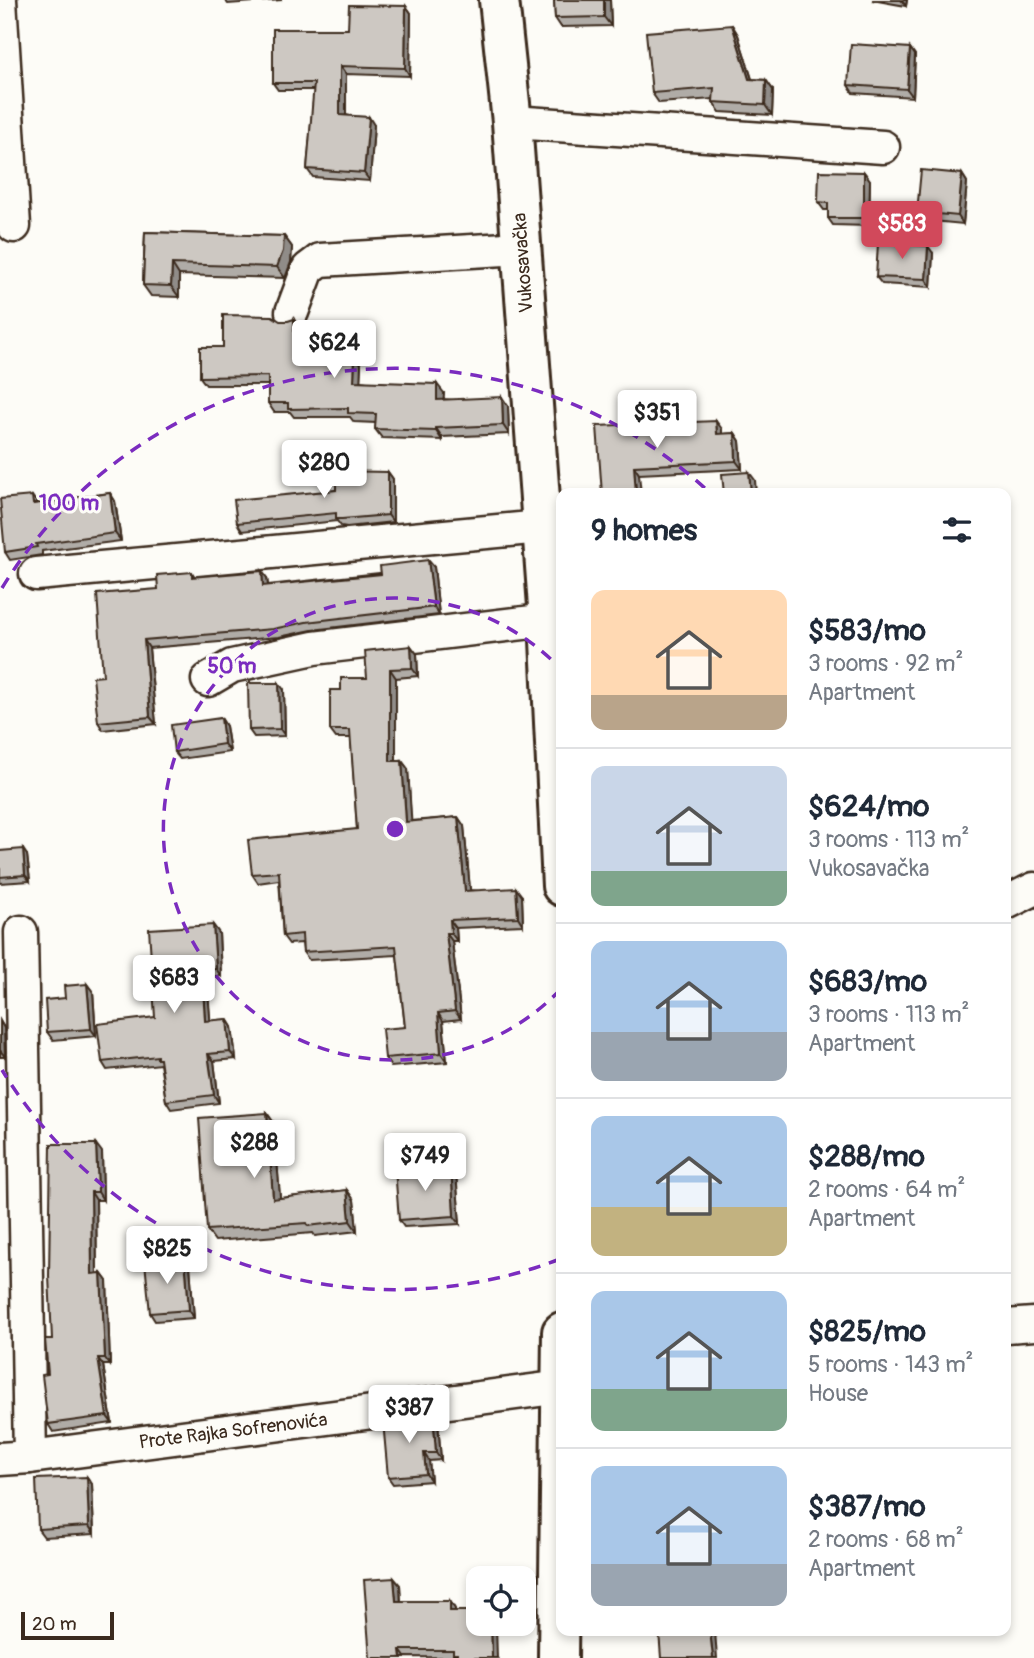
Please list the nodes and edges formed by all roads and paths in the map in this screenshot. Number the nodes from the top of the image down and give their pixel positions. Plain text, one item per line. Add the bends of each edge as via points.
1 (0, 0) edge
2 (499, 0) edge
3 (512, 122) junction
4 (883, 147) dead end
5 (14, 226) dead end
6 (521, 248) junction
7 (292, 312) dead end
8 (541, 527) junction
9 (36, 574) dead end
10 (549, 620) junction
11 (208, 680) dead end
12 (556, 763) edge
13 (1034, 889) edge
14 (1011, 900) edge
15 (21, 932) dead end
16 (1034, 1324) edge
17 (1011, 1326) edge
18 (556, 1388) edge
19 (15, 1458) edge
20 (558, 1636) edge
21 (558, 1658) edge

1 - 5 street
2 - 3 main road, Vukosavačka
3 - 4 street
3 - 6 main road, Vukosavačka
6 - 7 street via 320,260 309,269
6 - 8 main road, Vukosavačka
8 - 9 street
8 - 10 main road, Vukosavačka
10 - 11 street via 314,648 232,666
10 - 12 main road, Vukosavačka
13 - 14 street
15 - 19 street, Prote Rajka Sofrenovića
16 - 17 street
18 - 19 street, Prote Rajka Sofrenovića
20 - 21 main road

